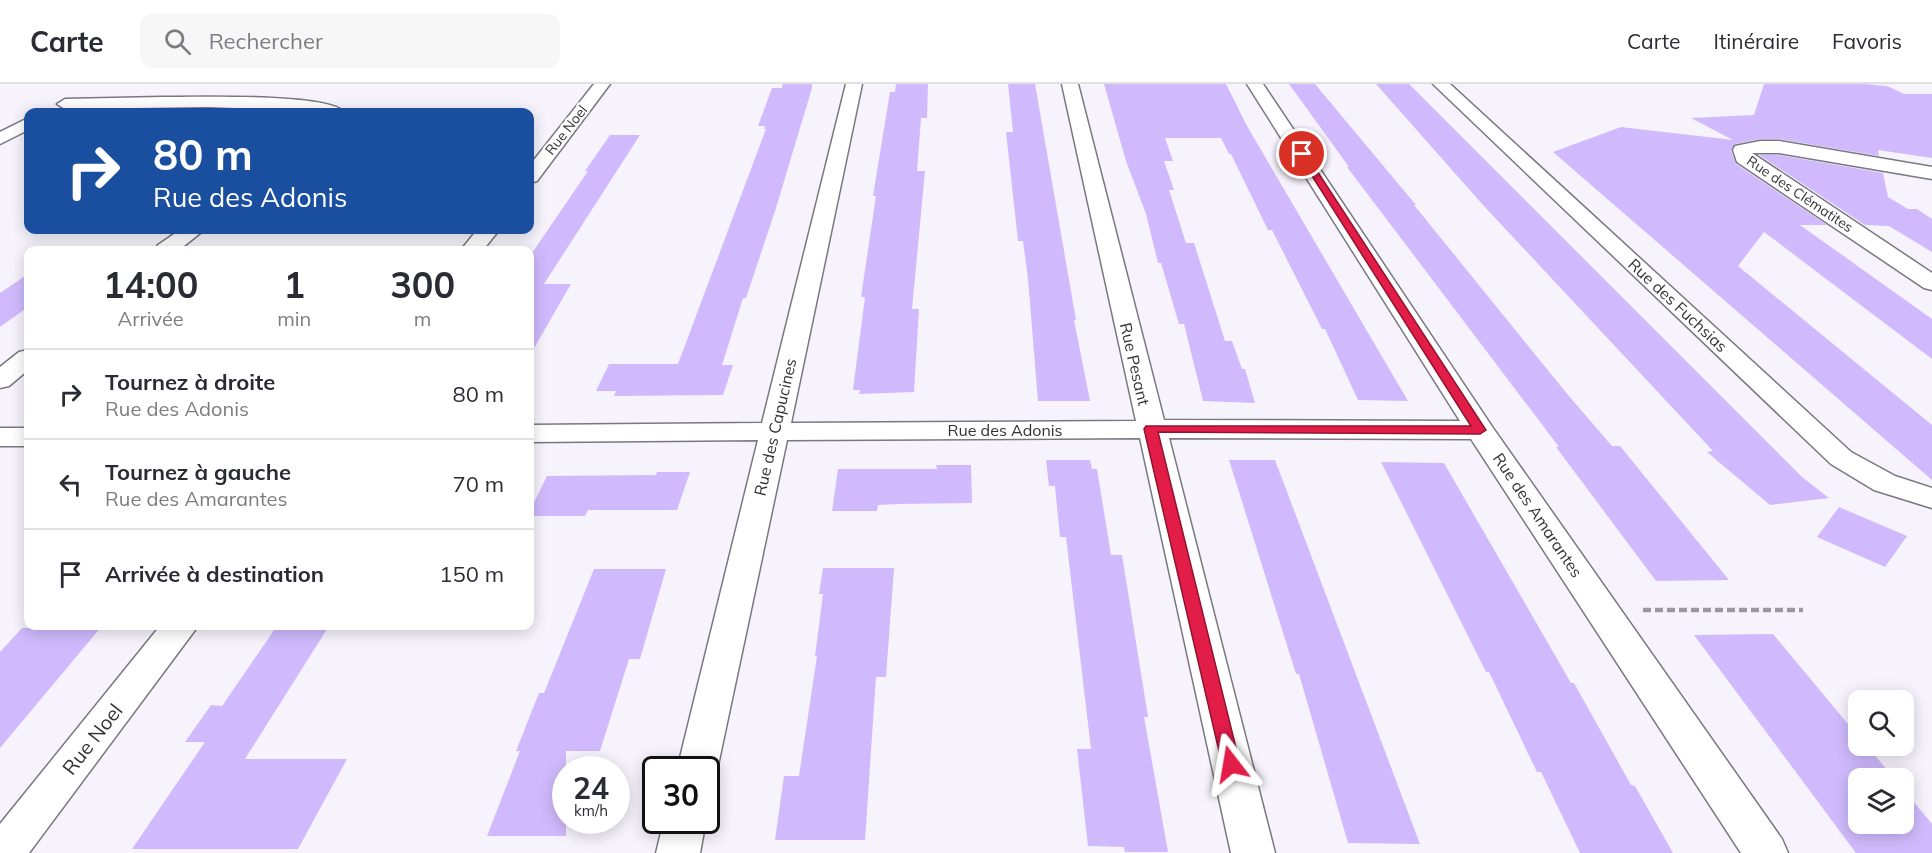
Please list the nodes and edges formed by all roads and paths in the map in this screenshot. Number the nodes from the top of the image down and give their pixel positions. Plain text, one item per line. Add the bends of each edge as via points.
1 (602, 84) edge
2 (854, 84) edge
3 (1070, 84) edge
4 (1255, 84) edge
5 (1441, 84) edge
6 (93, 89) dead end
7 (65, 104) junction
8 (57, 108) edge
9 (324, 108) edge
10 (24, 125) edge
11 (0, 139) edge
12 (534, 172) edge
13 (1932, 173) edge
14 (188, 234) edge
15 (485, 234) edge
16 (171, 246) edge
17 (475, 246) edge
18 (1932, 283) edge
19 (24, 361) edge
20 (0, 380) edge
21 (1150, 429) junction
22 (1480, 430) junction
23 (774, 431) junction
24 (534, 433) edge
25 (0, 437) edge
26 (24, 437) edge
27 (1932, 498) edge
28 (1603, 610) junction
29 (1803, 610) dead end
30 (177, 630) edge
31 (700, 756) edge
32 (682, 834) edge
33 (3, 853) edge
34 (678, 853) edge
35 (1253, 853) edge
36 (1766, 853) edge

1 - 12 street, Rue Noel
2 - 23 street, Rue des Capucines
3 - 21 street, Rue Pesant
4 - 22 street, Rue des Amarantes
5 - 27 street, Rue des Fuchsias via 1841,459 1865,476
6 - 7 street
7 - 8 street
7 - 9 street via 264,104
10 - 11 street
13 - 18 street, Rue des Clématites via 1779,147 1742,150 1744,158
14 - 16 street
15 - 17 street
19 - 20 street
21 - 22 street, Rue des Adonis
21 - 23 street, Rue des Adonis
21 - 35 street, Rue Pesant
22 - 28 street, Rue des Amarantes
23 - 24 street, Rue des Adonis
23 - 31 street, Rue des Capucines
25 - 26 street
28 - 29 path
28 - 36 street, Rue des Amarantes
30 - 33 street, Rue Noel
32 - 34 street

